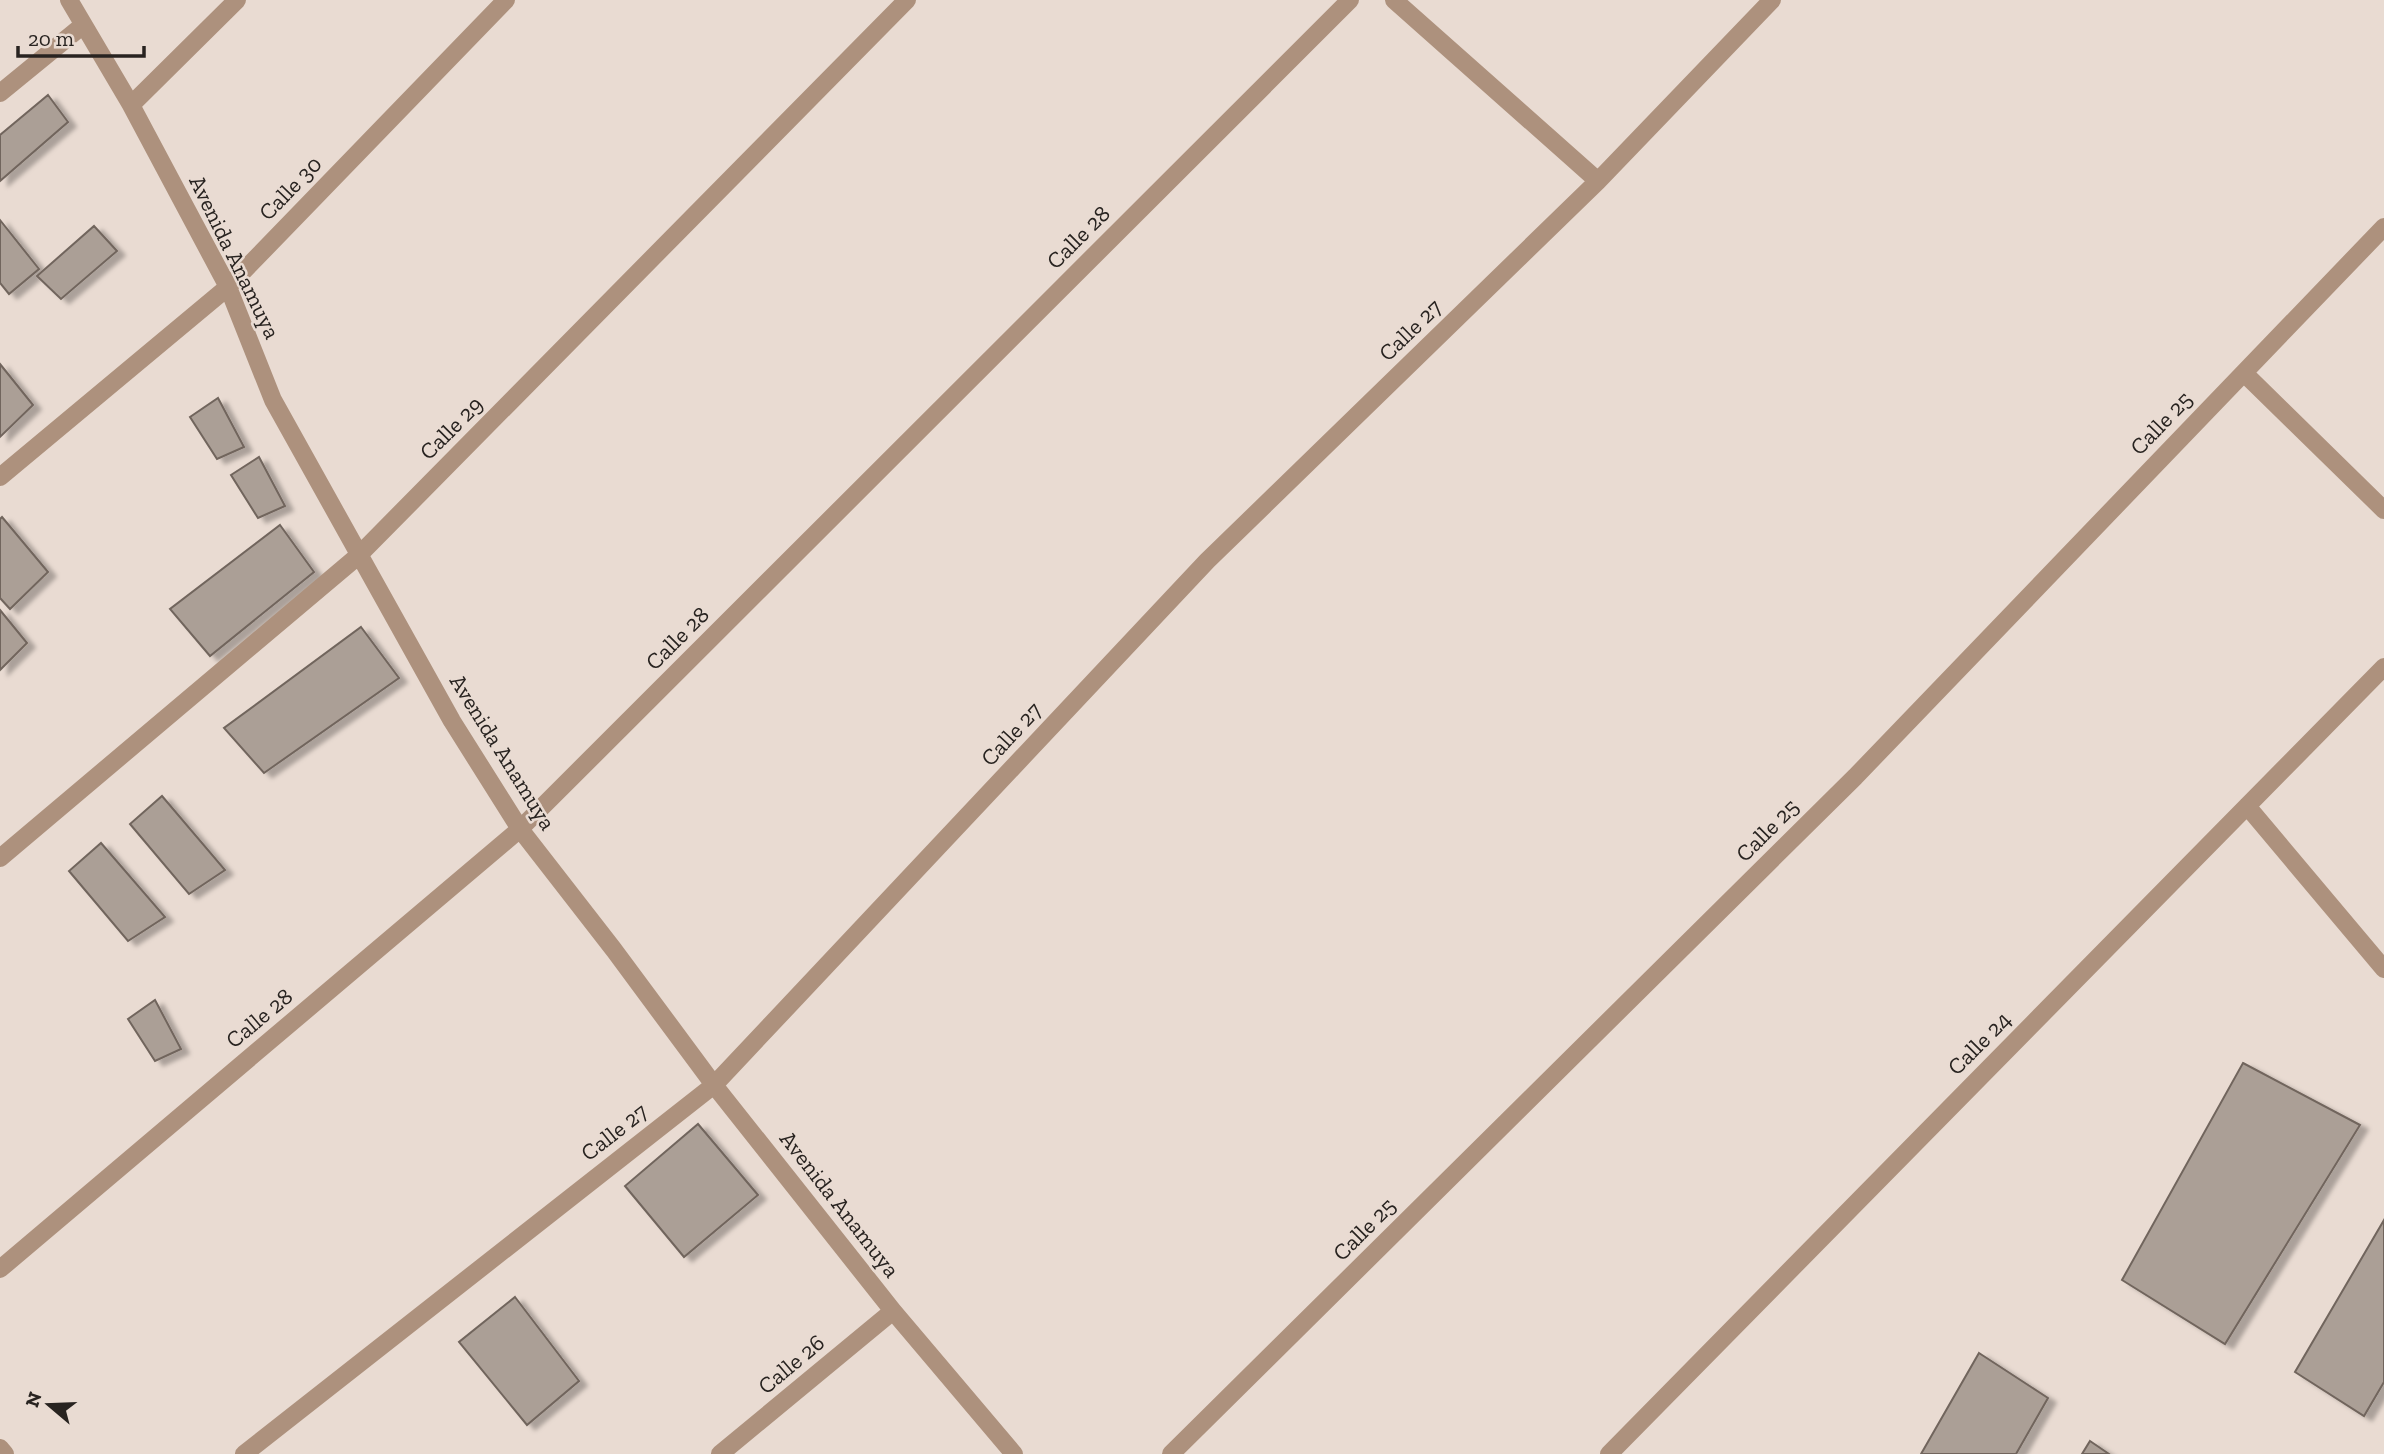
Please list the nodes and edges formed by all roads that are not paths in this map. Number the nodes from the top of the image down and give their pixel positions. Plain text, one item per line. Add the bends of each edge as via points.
1 (69, 0) edge
2 (237, 0) edge
3 (506, 0) edge
4 (907, 0) edge
5 (1350, 0) edge
6 (1394, 0) edge
7 (1772, 0) edge
8 (82, 26) junction
9 (0, 93) edge
10 (131, 105) junction
11 (1598, 181) junction
12 (2384, 227) edge
13 (228, 287) junction
14 (2244, 373) junction
15 (0, 477) edge
16 (2384, 510) edge
17 (358, 556) junction
18 (2384, 667) edge
19 (2247, 806) junction
20 (520, 829) junction
21 (0, 858) edge
22 (2384, 969) edge
23 (714, 1085) junction
24 (0, 1269) edge
25 (893, 1311) junction
26 (0, 1448) edge
27 (5, 1454) edge
28 (244, 1454) edge
29 (720, 1454) edge
30 (1014, 1454) edge
31 (1171, 1454) edge
32 (1609, 1454) edge

1 - 8 street, Avenida Anamuya
2 - 10 street
3 - 13 street, Calle 30
4 - 17 street, Calle 29
5 - 20 street, Calle 28
6 - 11 street
7 - 11 street, Calle 27
8 - 9 street
8 - 10 street, Avenida Anamuya
10 - 13 street, Avenida Anamuya
11 - 23 street, Calle 27 via 1207,561
12 - 14 street, Calle 25
13 - 15 street, Calle 30
13 - 17 street, Avenida Anamuya via 273,400
14 - 16 street
14 - 31 street, Calle 25 via 1855,777
17 - 20 street, Avenida Anamuya
17 - 21 street, Calle 29
18 - 19 street, Calle 24
19 - 22 street
19 - 32 street, Calle 24
20 - 23 street, Avenida Anamuya
20 - 24 street, Calle 28
23 - 25 street, Avenida Anamuya
23 - 28 street, Calle 27
25 - 29 street, Calle 26
25 - 30 street, Avenida Anamuya
26 - 27 street

